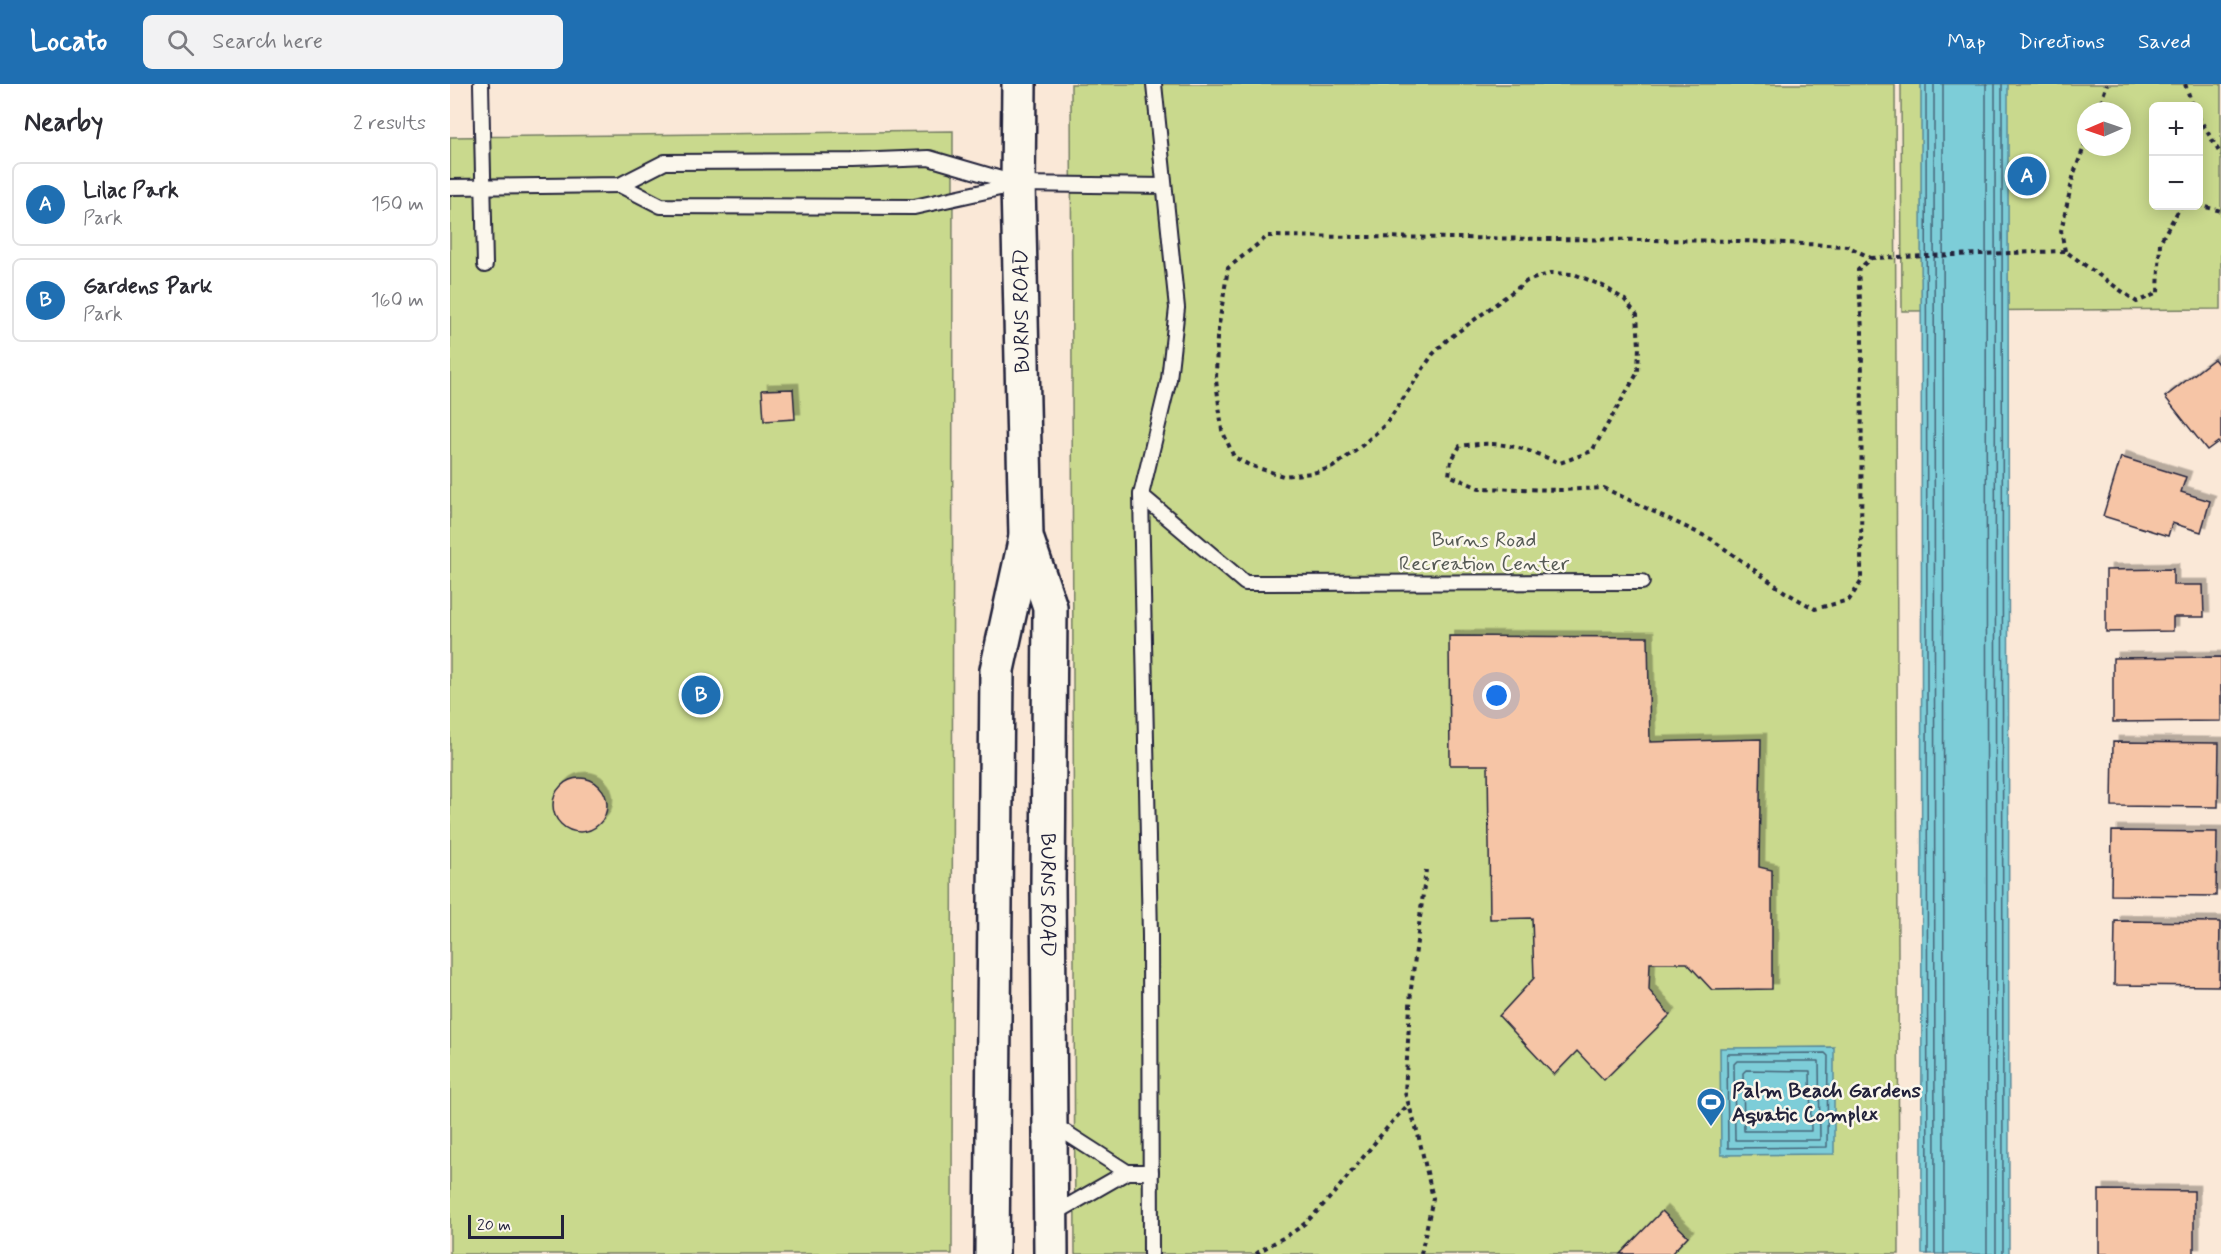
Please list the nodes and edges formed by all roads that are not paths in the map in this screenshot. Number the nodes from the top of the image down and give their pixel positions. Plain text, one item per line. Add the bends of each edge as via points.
1 (481, 84) edge
2 (1019, 84) edge
3 (1154, 84) edge
4 (1018, 184) junction
5 (620, 185) junction
6 (1164, 186) junction
7 (450, 187) edge
8 (483, 187) junction
9 (485, 265) dead end
10 (1141, 495) junction
11 (1026, 537) junction
12 (1642, 582) dead end
13 (1049, 1122) junction
14 (1127, 1172) junction
15 (1151, 1172) junction
16 (1051, 1216) junction
17 (992, 1254) edge
18 (1051, 1254) edge
19 (1151, 1254) edge

1 - 8 lane
2 - 4 street, BURNS ROAD
3 - 6 lane
4 - 5 lane via 914,207 661,206
4 - 5 lane via 928,159 665,162
4 - 6 lane
4 - 11 street, BURNS ROAD
5 - 8 lane
6 - 10 lane via 1177,308 1169,379
7 - 8 lane
8 - 9 lane
10 - 12 lane via 1245,583
10 - 15 lane
11 - 13 street, BURNS ROAD via 1050,607
11 - 17 street, BURNS ROAD via 997,670
13 - 14 lane
13 - 16 street, BURNS ROAD
14 - 15 lane
14 - 16 lane
15 - 19 lane
16 - 18 street, BURNS ROAD

